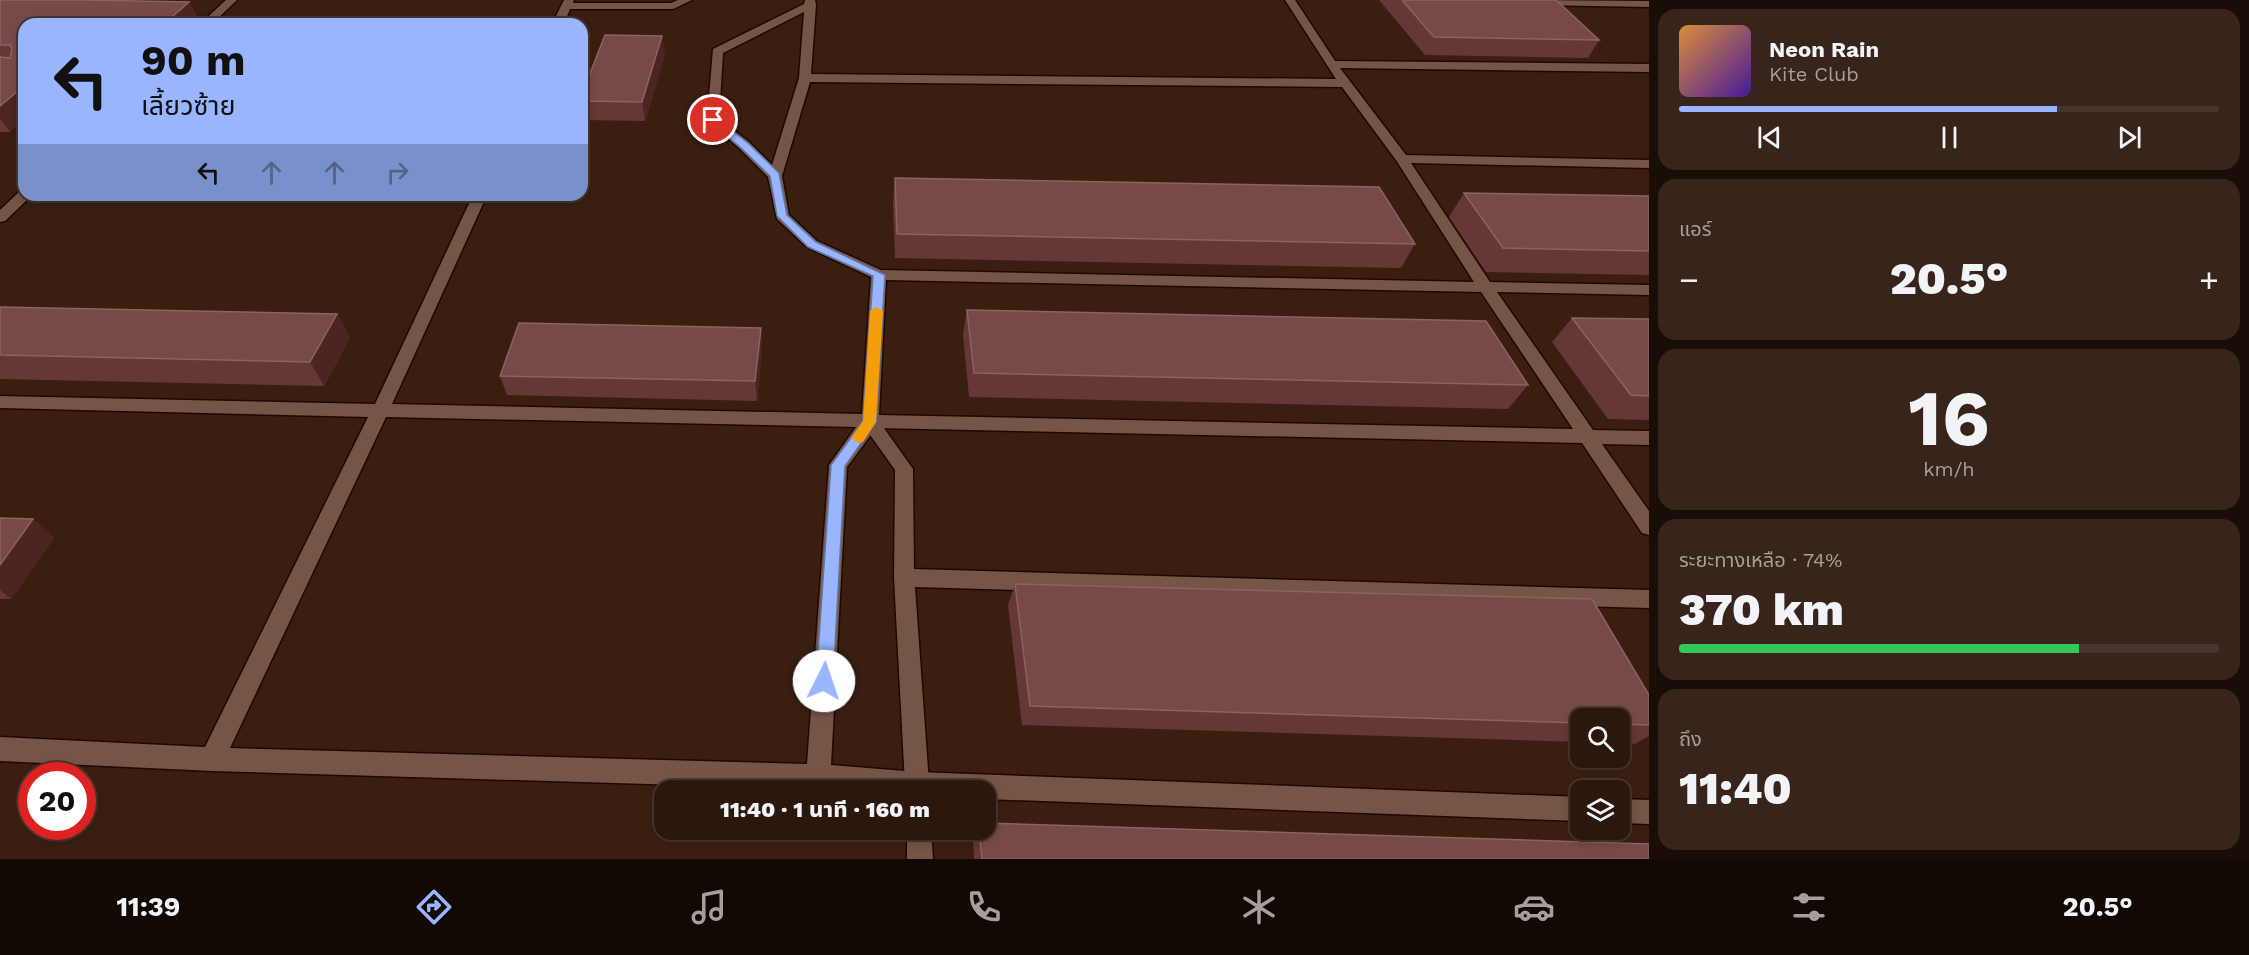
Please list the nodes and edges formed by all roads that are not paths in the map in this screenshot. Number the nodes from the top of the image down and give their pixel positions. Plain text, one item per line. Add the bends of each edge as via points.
1 (232, 0) edge
2 (687, 0) edge
3 (1290, 0) edge
4 (1518, 1) edge
5 (810, 2) edge
6 (567, 3) edge
7 (1649, 4) edge
8 (212, 18) edge
9 (561, 18) edge
10 (1331, 64) junction
11 (1649, 69) edge
12 (805, 78) junction
13 (1346, 83) junction
14 (1402, 159) junction
15 (1649, 164) edge
16 (775, 176) junction
17 (18, 201) edge
18 (477, 201) edge
19 (0, 218) edge
20 (879, 275) junction
21 (1484, 285) junction
22 (1649, 290) edge
23 (0, 402) edge
24 (380, 411) junction
25 (870, 422) junction
26 (1588, 436) junction
27 (1649, 438) edge
28 (1649, 527) edge
29 (904, 578) junction
30 (1649, 599) edge
31 (0, 750) edge
32 (212, 759) junction
33 (818, 776) junction
34 (854, 780) edge
35 (917, 780) edge
36 (996, 790) edge
37 (1570, 809) edge
38 (1630, 811) edge
39 (1649, 812) edge
40 (919, 840) edge
41 (920, 859) edge

1 - 8 street
2 - 6 street via 673,6
3 - 10 street
4 - 7 street
5 - 12 street
5 - 16 street via 717,51 713,120
6 - 9 street
10 - 11 street
10 - 13 street
12 - 13 street
12 - 16 street
13 - 14 street
14 - 15 street
14 - 21 street
16 - 20 street via 782,216 812,244
17 - 19 street
18 - 24 street
20 - 21 street
20 - 25 street
21 - 22 street
21 - 26 street
23 - 24 street
24 - 25 street
24 - 32 street
25 - 26 street
25 - 29 street via 904,469
25 - 33 street via 838,465
26 - 27 street
26 - 28 street
29 - 30 street
29 - 35 street
31 - 32 street
32 - 33 street
33 - 34 street
36 - 37 street
38 - 39 street
40 - 41 street

